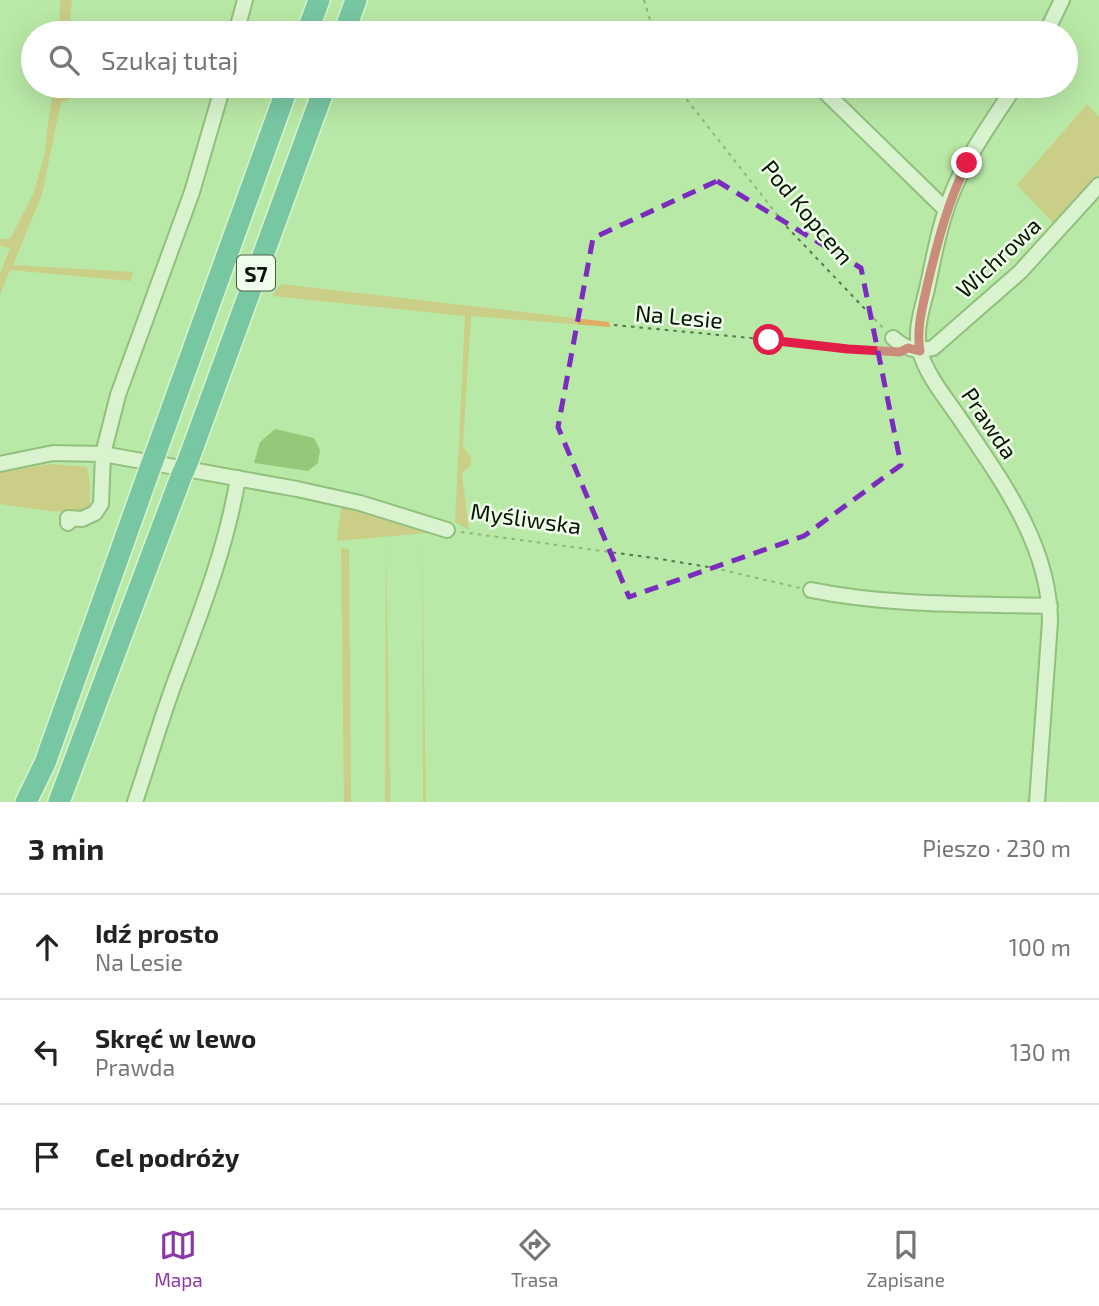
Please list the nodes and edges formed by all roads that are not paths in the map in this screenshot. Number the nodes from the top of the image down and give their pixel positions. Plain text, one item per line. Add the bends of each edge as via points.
1 (245, 0) edge
2 (319, 0) edge
3 (356, 0) edge
4 (1062, 0) edge
5 (239, 21) edge
6 (311, 21) edge
7 (348, 21) edge
8 (1052, 21) edge
9 (219, 98) edge
10 (284, 98) edge
11 (321, 98) edge
12 (831, 98) edge
13 (1008, 98) edge
14 (1099, 186) edge
15 (946, 210) junction
16 (893, 338) road end
17 (914, 350) junction
18 (103, 454) junction
19 (0, 464) edge
20 (238, 478) junction
21 (68, 523) dead end
22 (447, 530) road end
23 (811, 590) road end
24 (1050, 606) junction
25 (26, 802) edge
26 (59, 802) edge
27 (135, 802) edge
28 (1037, 802) edge

1 - 5 street
2 - 6 highway
3 - 7 highway
4 - 8 street
9 - 18 street via 192,192 118,395
10 - 25 highway, S7 via 46,763
11 - 26 highway, S7
12 - 15 street
13 - 15 street, Prawda via 967,163
14 - 17 street, Wichrowa via 1020,272 933,348
15 - 17 street, Prawda
16 - 17 street
17 - 24 street, Prawda via 1015,504 1045,576
18 - 19 street, Myśliwska via 53,453
18 - 20 street, Myśliwska
18 - 21 street via 101,504 95,513 82,519 68,518
20 - 22 street, Myśliwska via 360,503
20 - 27 street via 217,567
23 - 24 street via 906,602
24 - 28 street, Prawda

